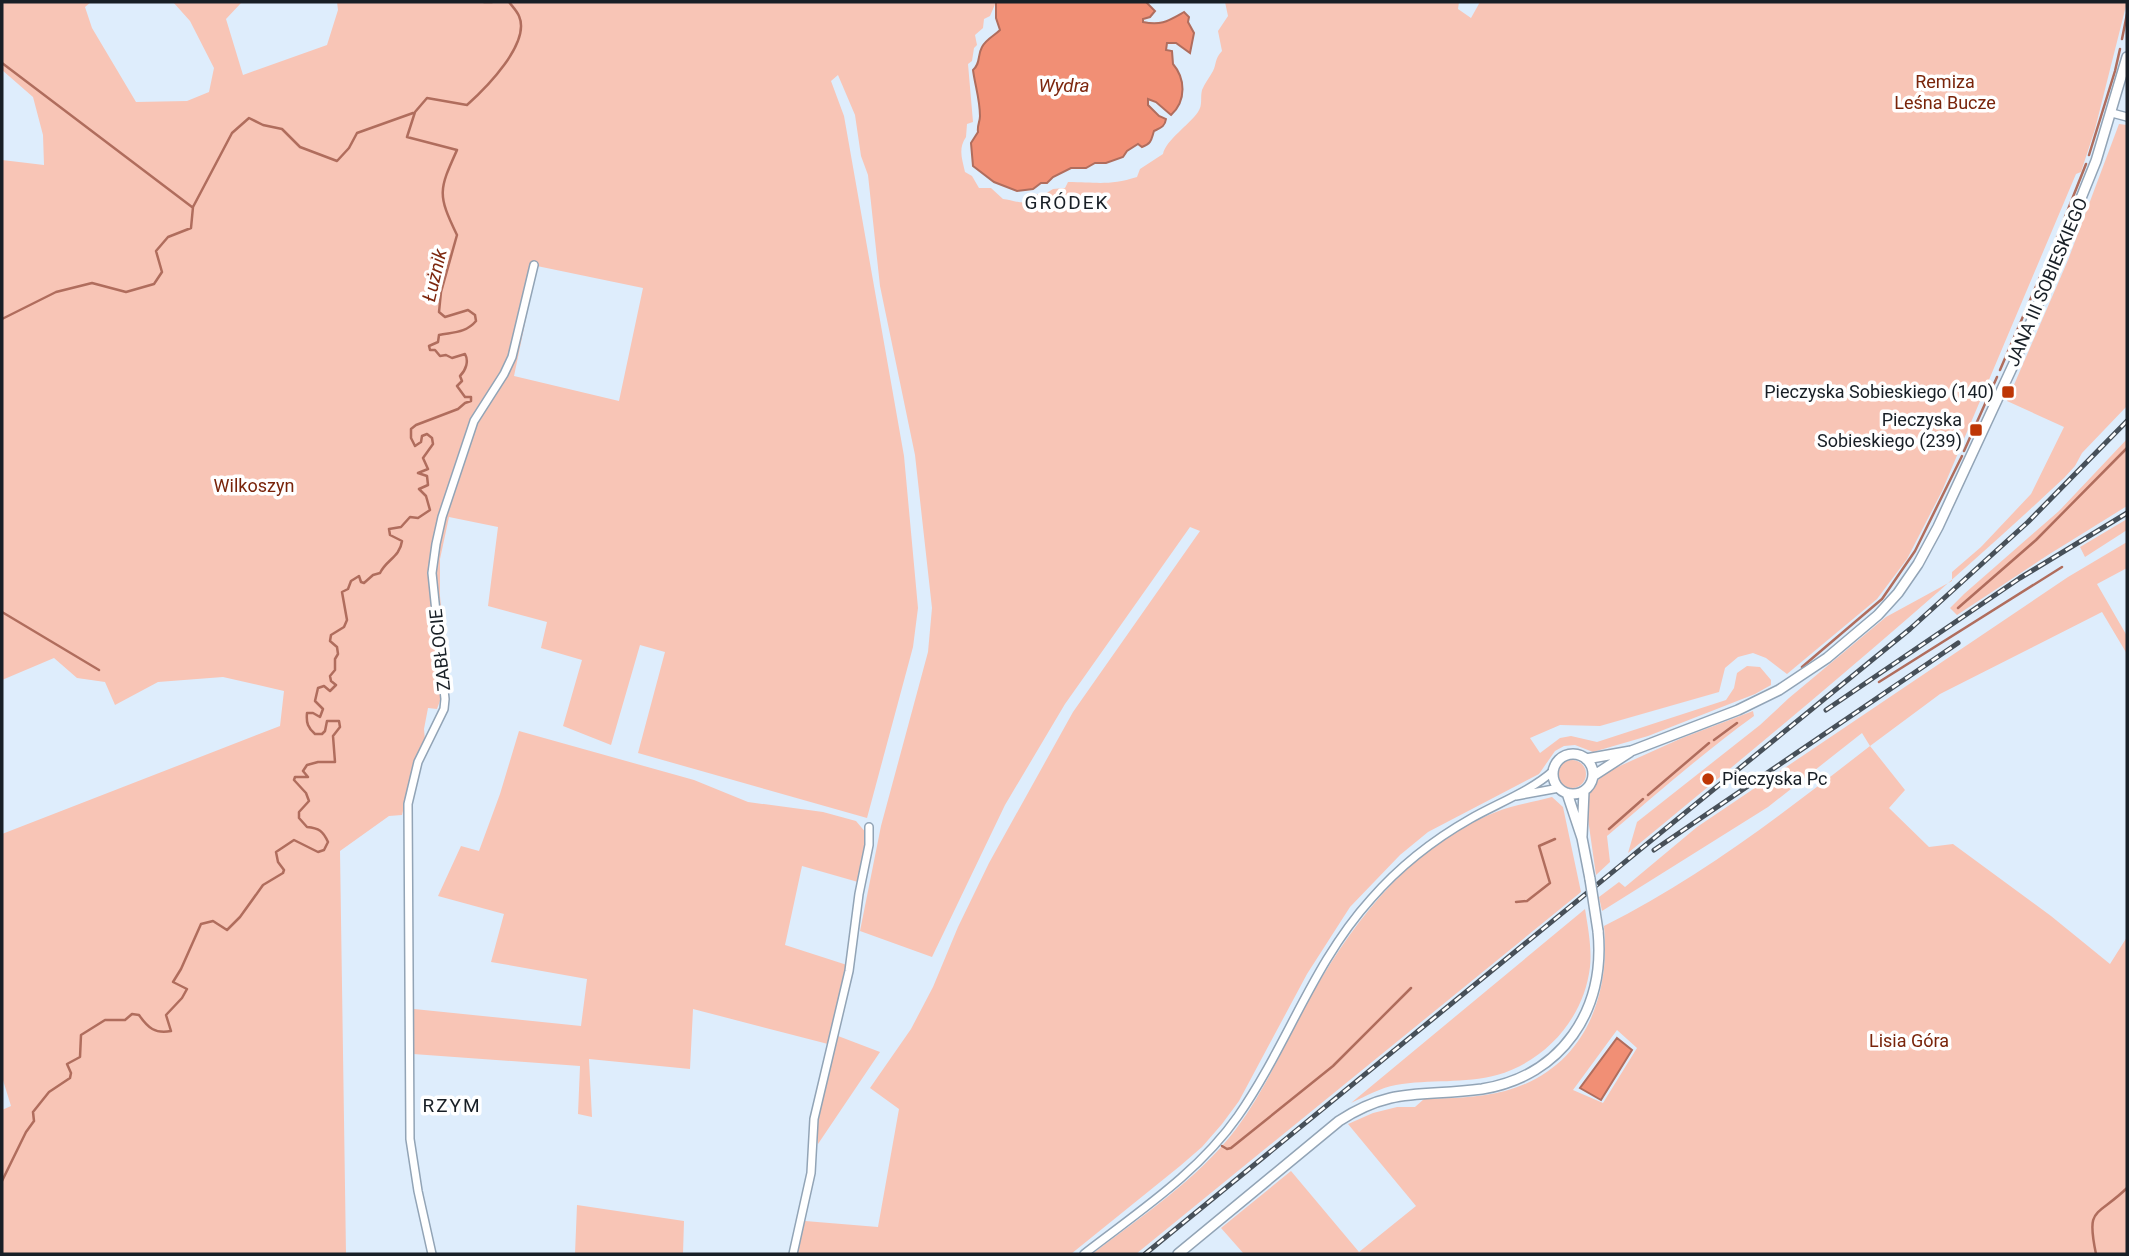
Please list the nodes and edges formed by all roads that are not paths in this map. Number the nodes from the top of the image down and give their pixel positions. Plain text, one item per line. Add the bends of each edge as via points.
1 (2127, 57) edge
2 (2112, 113) junction
3 (2127, 117) edge
4 (534, 265) dead end
5 (1631, 751) junction
6 (1586, 759) junction
7 (1553, 772) junction
8 (1593, 776) junction
9 (1563, 791) junction
10 (1584, 791) junction
11 (1516, 796) junction
12 (869, 827) dead end
13 (1582, 838) junction
14 (432, 1254) edge
15 (793, 1254) edge
16 (1084, 1254) edge
17 (1178, 1254) edge

1 - 2 street, JANA III SOBIESKIEGO
2 - 3 street
2 - 5 street, JANA III SOBIESKIEGO via 2076,215 2015,359 1955,492 1905,584 1878,615 1792,683 1738,710
4 - 14 street, ZABŁOCIE via 512,357 474,421 442,517 432,573 444,709 418,762 408,804 410,1139
5 - 6 street, JANA III SOBIESKIEGO
5 - 8 street, JANA III SOBIESKIEGO
6 - 7 street via 1566,755
6 - 8 street
7 - 9 street
7 - 11 street
8 - 10 street
9 - 10 street
9 - 11 street
9 - 13 street
10 - 13 street
11 - 16 street via 1431,844 1370,900 1322,965 1262,1077 1227,1130 1183,1176
12 - 15 street via 849,971 814,1119 811,1172
13 - 17 street, bridge via 1598,931 1598,976 1587,1013 1568,1042 1544,1064 1497,1086 1400,1095 1362,1107

